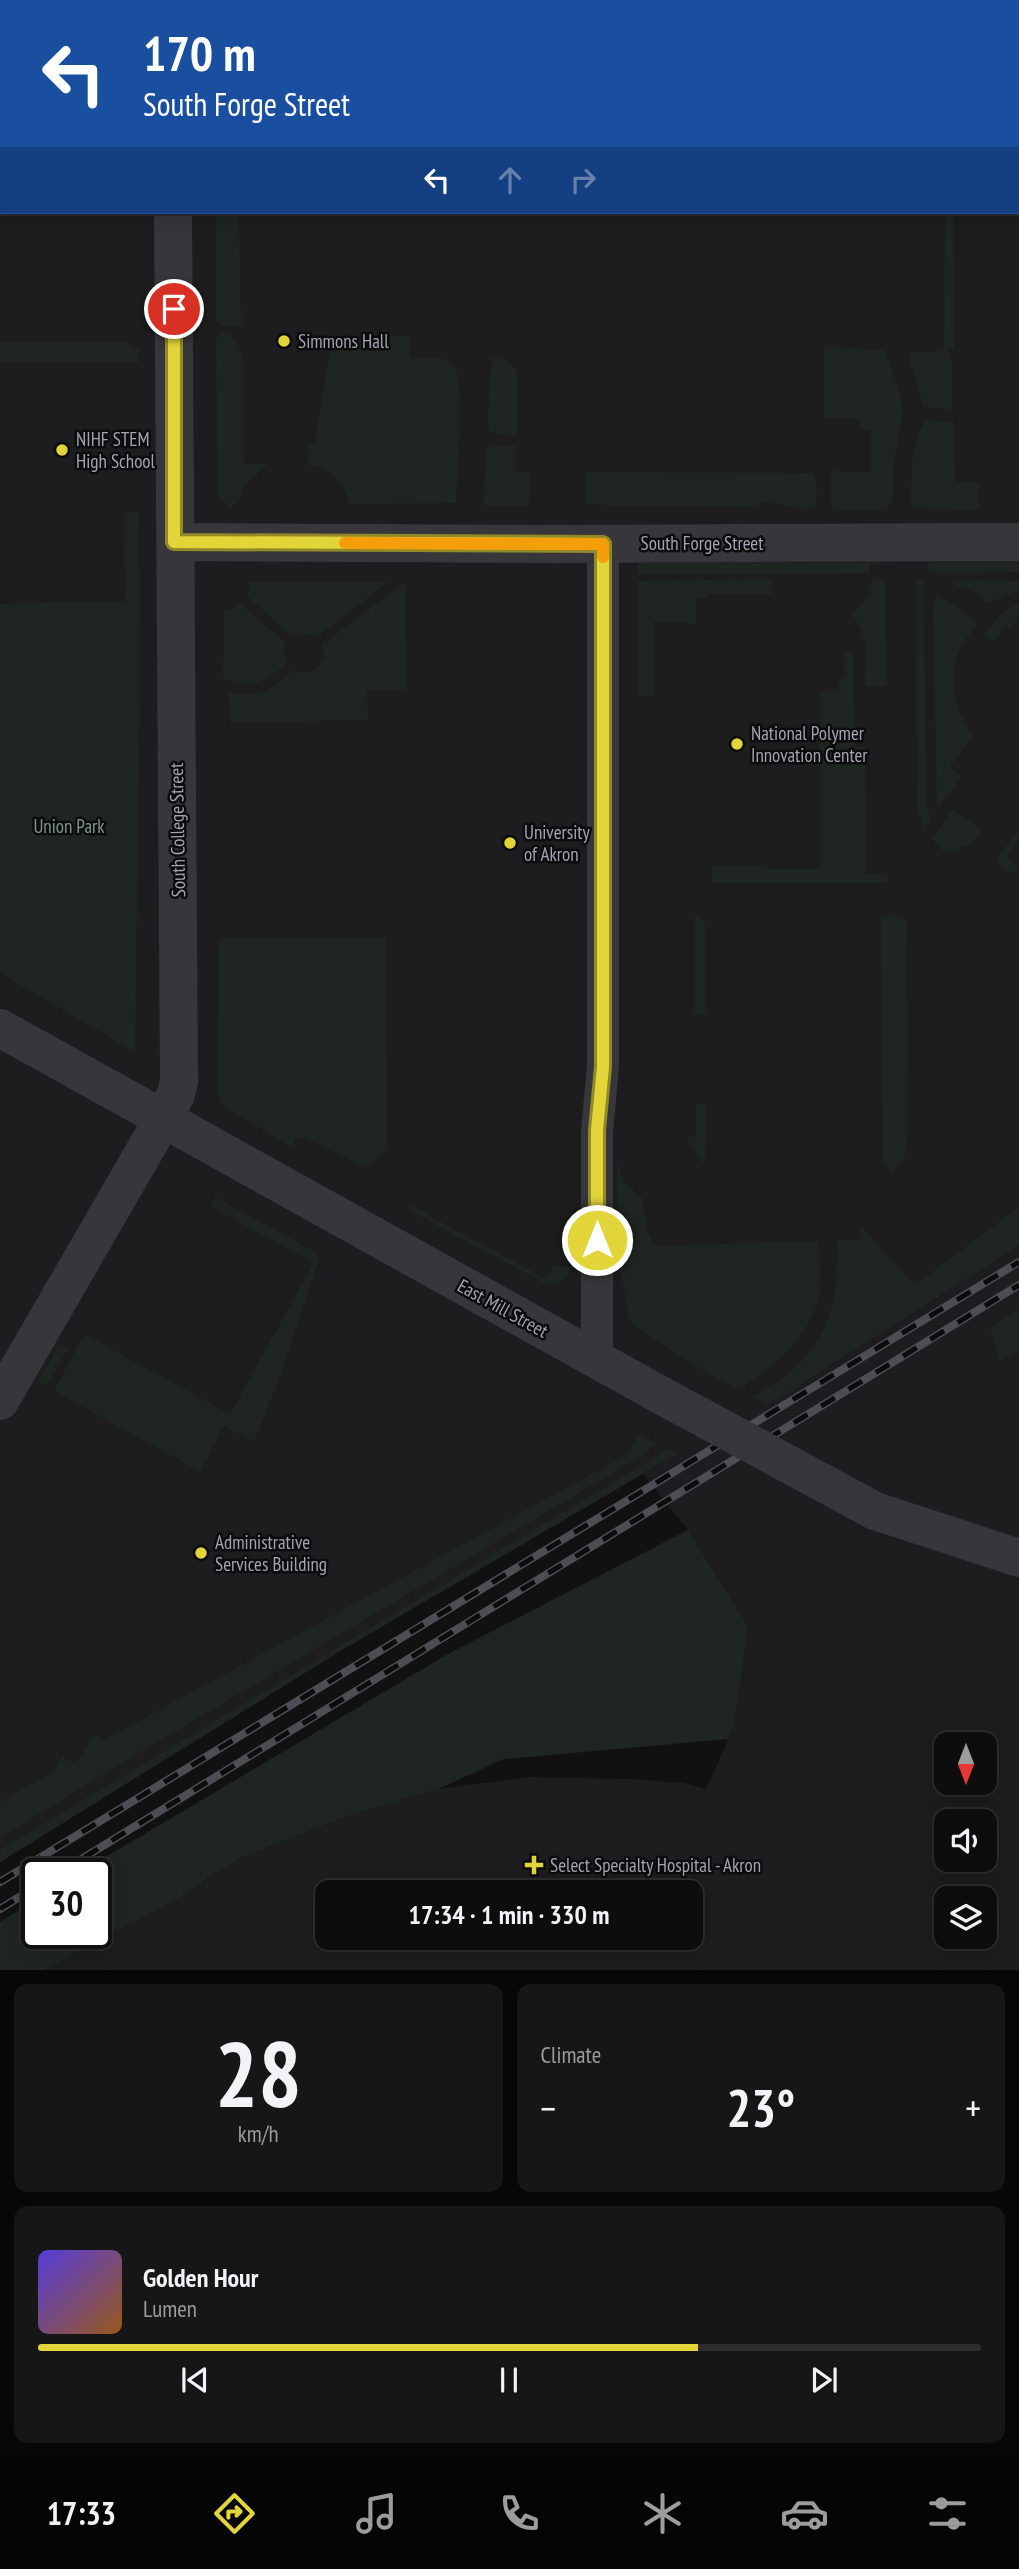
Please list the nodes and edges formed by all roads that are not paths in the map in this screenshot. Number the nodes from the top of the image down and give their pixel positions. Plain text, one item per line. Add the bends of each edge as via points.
1 (173, 214) edge
2 (174, 542) junction
3 (1019, 542) edge
4 (603, 544) junction
5 (0, 1028) edge
6 (163, 1119) junction
7 (597, 1361) junction
8 (0, 1401) edge
9 (1019, 1558) edge

1 - 2 street, South College Street
2 - 4 street, South Forge Street
2 - 6 street, South College Street via 179,1081
3 - 4 street, South Forge Street
4 - 7 street via 603,1067 597,1130
5 - 6 street, East Mill Street
6 - 7 street, East Mill Street
6 - 8 street, South College Street
7 - 9 street, East Mill Street, bridge via 875,1511

